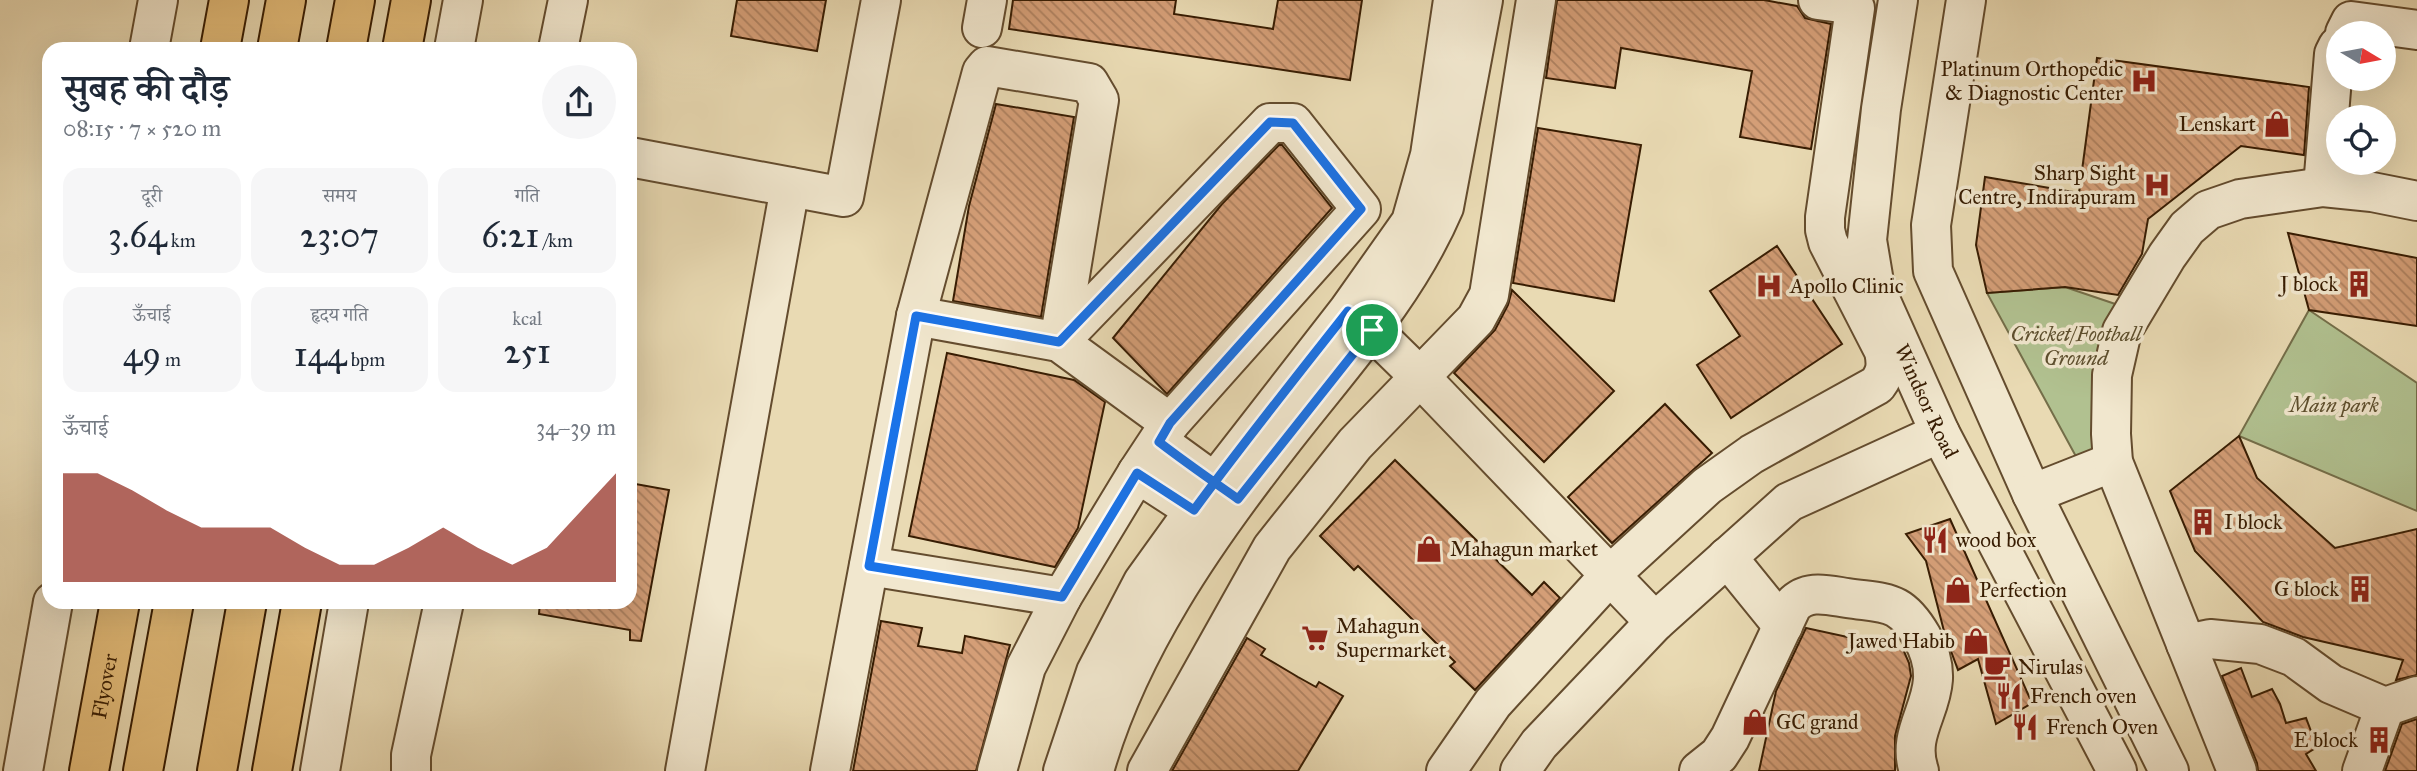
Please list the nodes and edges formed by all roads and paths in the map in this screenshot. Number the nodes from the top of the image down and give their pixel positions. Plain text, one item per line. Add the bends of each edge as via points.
1 (158, 0) edge
2 (229, 0) edge
3 (286, 0) edge
4 (355, 0) edge
5 (411, 0) edge
6 (463, 0) edge
7 (568, 0) edge
8 (881, 0) edge
9 (1453, 0) edge
10 (1483, 0) edge
11 (1536, 0) edge
12 (1818, 0) edge
13 (1898, 0) edge
14 (1966, 0) edge
15 (2417, 8) edge
16 (2350, 20) edge
17 (2417, 30) edge
18 (150, 42) edge
19 (221, 42) edge
20 (278, 42) edge
21 (347, 42) edge
22 (403, 42) edge
23 (455, 42) edge
24 (559, 42) edge
25 (637, 158) edge
26 (790, 187) junction
27 (2323, 187) junction
28 (2417, 201) edge
29 (916, 316) junction
30 (1360, 321) junction
31 (1059, 342) junction
32 (1419, 376) junction
33 (1165, 433) junction
34 (1940, 433) junction
35 (2113, 462) junction
36 (1137, 473) junction
37 (2032, 494) junction
38 (1216, 504) junction
39 (1727, 557) junction
40 (869, 566) junction
41 (1610, 575) junction
42 (1062, 597) junction
43 (52, 609) edge
44 (119, 609) edge
45 (173, 609) edge
46 (246, 609) edge
47 (301, 609) edge
48 (348, 609) edge
49 (442, 609) edge
50 (1655, 622) junction
51 (1783, 626) junction
52 (2186, 644) junction
53 (2401, 701) edge
54 (23, 771) edge
55 (89, 771) edge
56 (143, 771) edge
57 (216, 771) edge
58 (272, 771) edge
59 (320, 771) edge
60 (411, 771) edge
61 (685, 771) edge
62 (830, 771) edge
63 (997, 771) edge
64 (1063, 771) edge
65 (1094, 771) edge
66 (1147, 771) edge
67 (1446, 771) edge
68 (1520, 771) edge
69 (1699, 771) edge
70 (1920, 771) edge
71 (2117, 771) edge
72 (2169, 771) edge
73 (2237, 771) edge
74 (2362, 771) edge

1 - 18 street
2 - 19 highway
3 - 20 highway
4 - 21 highway
5 - 22 highway
6 - 23 street
7 - 24 street
8 - 26 street via 844,197
9 - 30 street via 1430,155 1411,222
10 - 30 street via 1444,208 1412,270
11 - 32 street via 1489,295 1476,319
12 - 41 street via 1855,8 1825,230 1884,351 1885,375 1877,385 1728,469
13 - 34 street, Windsor Road via 1867,240 1875,288
14 - 37 street via 1930,226 1933,271
15 - 16 street
16 - 17 street
16 - 27 street via 2334,54
25 - 26 street
26 - 61 street
27 - 28 street
27 - 35 street via 2240,199 2208,210 2187,228 2122,331 2112,375
29 - 31 street
29 - 31 street via 982,72 987,66 999,67 1089,83 1099,100
29 - 40 street
30 - 32 street
30 - 38 street
31 - 33 street
31 - 33 street via 1270,122 1293,123 1361,209
32 - 41 street
32 - 66 street via 1355,444 1272,548
33 - 36 street
33 - 38 street
34 - 39 street via 1789,502
34 - 71 street, Windsor Road
35 - 37 street
35 - 52 street
36 - 38 street
36 - 42 street
37 - 72 street
38 - 64 street via 1143,582 1096,672
38 - 65 street via 1195,559 1130,677
39 - 50 street
39 - 51 street
40 - 42 street
40 - 62 street
41 - 50 street
41 - 67 street via 1493,704
42 - 63 street via 1026,667
43 - 54 street
44 - 55 highway, Flyover
45 - 56 highway
46 - 57 highway
47 - 58 highway
48 - 59 street
49 - 60 street
50 - 68 street via 1539,744
51 - 69 street via 1730,738 1719,755
51 - 70 street via 1792,606 1808,594 1888,604 1905,612 1926,645 1934,676 1916,745
52 - 53 street via 2210,639 2260,644 2294,657 2331,684
52 - 73 street
53 - 74 street

